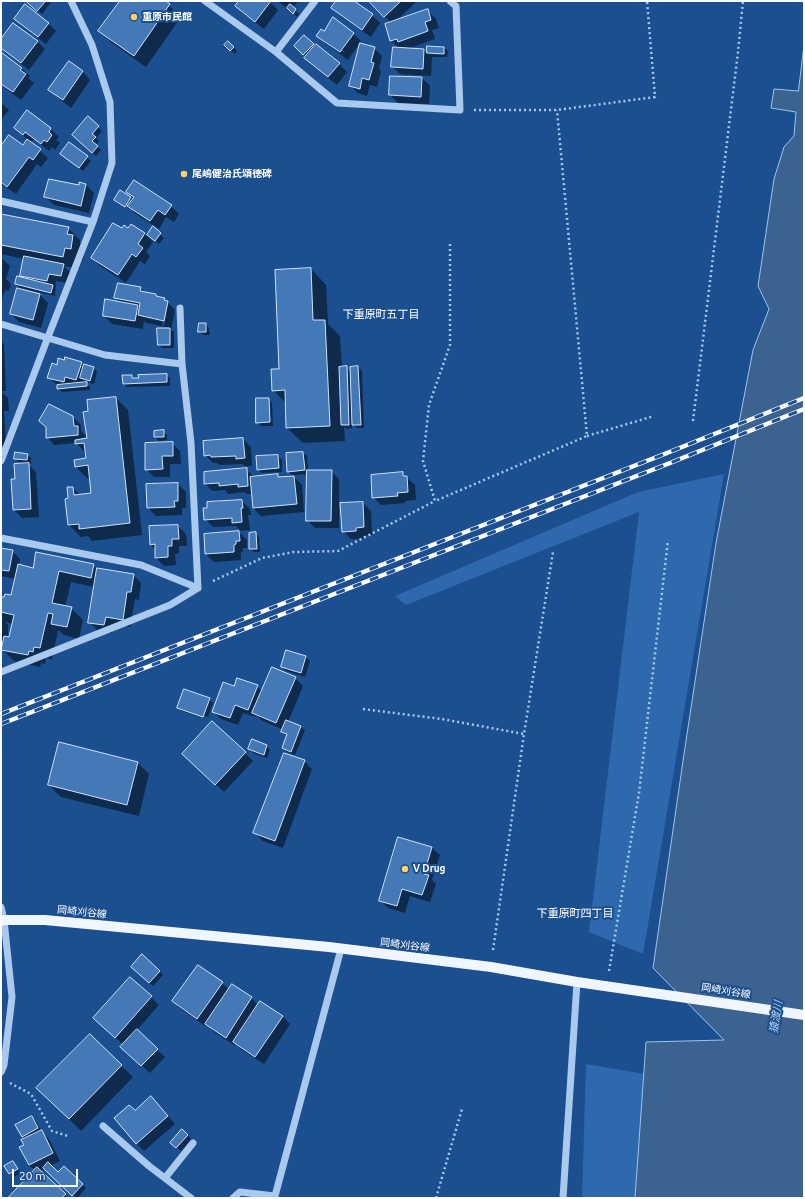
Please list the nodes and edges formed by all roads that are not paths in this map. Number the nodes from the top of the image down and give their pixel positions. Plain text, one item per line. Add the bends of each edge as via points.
1 (70, 1) edge
2 (206, 1) edge
3 (314, 1) edge
4 (450, 1) edge
5 (276, 52) junction
6 (1, 201) edge
7 (93, 222) junction
8 (180, 308) dead end
9 (1, 324) edge
10 (48, 337) junction
11 (182, 364) junction
12 (1, 461) edge
13 (1, 538) edge
14 (198, 588) junction
15 (1, 672) edge
16 (1, 907) edge
17 (2, 920) edge
18 (341, 949) junction
19 (577, 982) junction
20 (804, 1015) edge
21 (1, 1072) edge
22 (103, 1126) dead end
23 (193, 1143) dead end
24 (166, 1178) junction
25 (191, 1198) edge
26 (233, 1198) edge
27 (563, 1198) edge

1 - 7 street via 92,45 110,102 112,163
2 - 5 street
3 - 5 street
4 - 5 street via 456,6 460,110 337,103
6 - 7 street
7 - 10 street
8 - 11 street
9 - 10 street
10 - 11 street via 105,355
10 - 12 street
11 - 14 street via 191,443
13 - 14 street via 141,565
14 - 15 street via 170,605
16 - 17 street
17 - 18 main road, 岡崎刈谷線 via 45,920
17 - 21 street via 12,997
18 - 19 main road, 岡崎刈谷線 via 491,967
18 - 26 street via 275,1196 240,1192
19 - 20 main road, 岡崎刈谷線
19 - 27 street
22 - 24 street
23 - 24 street
24 - 25 street

